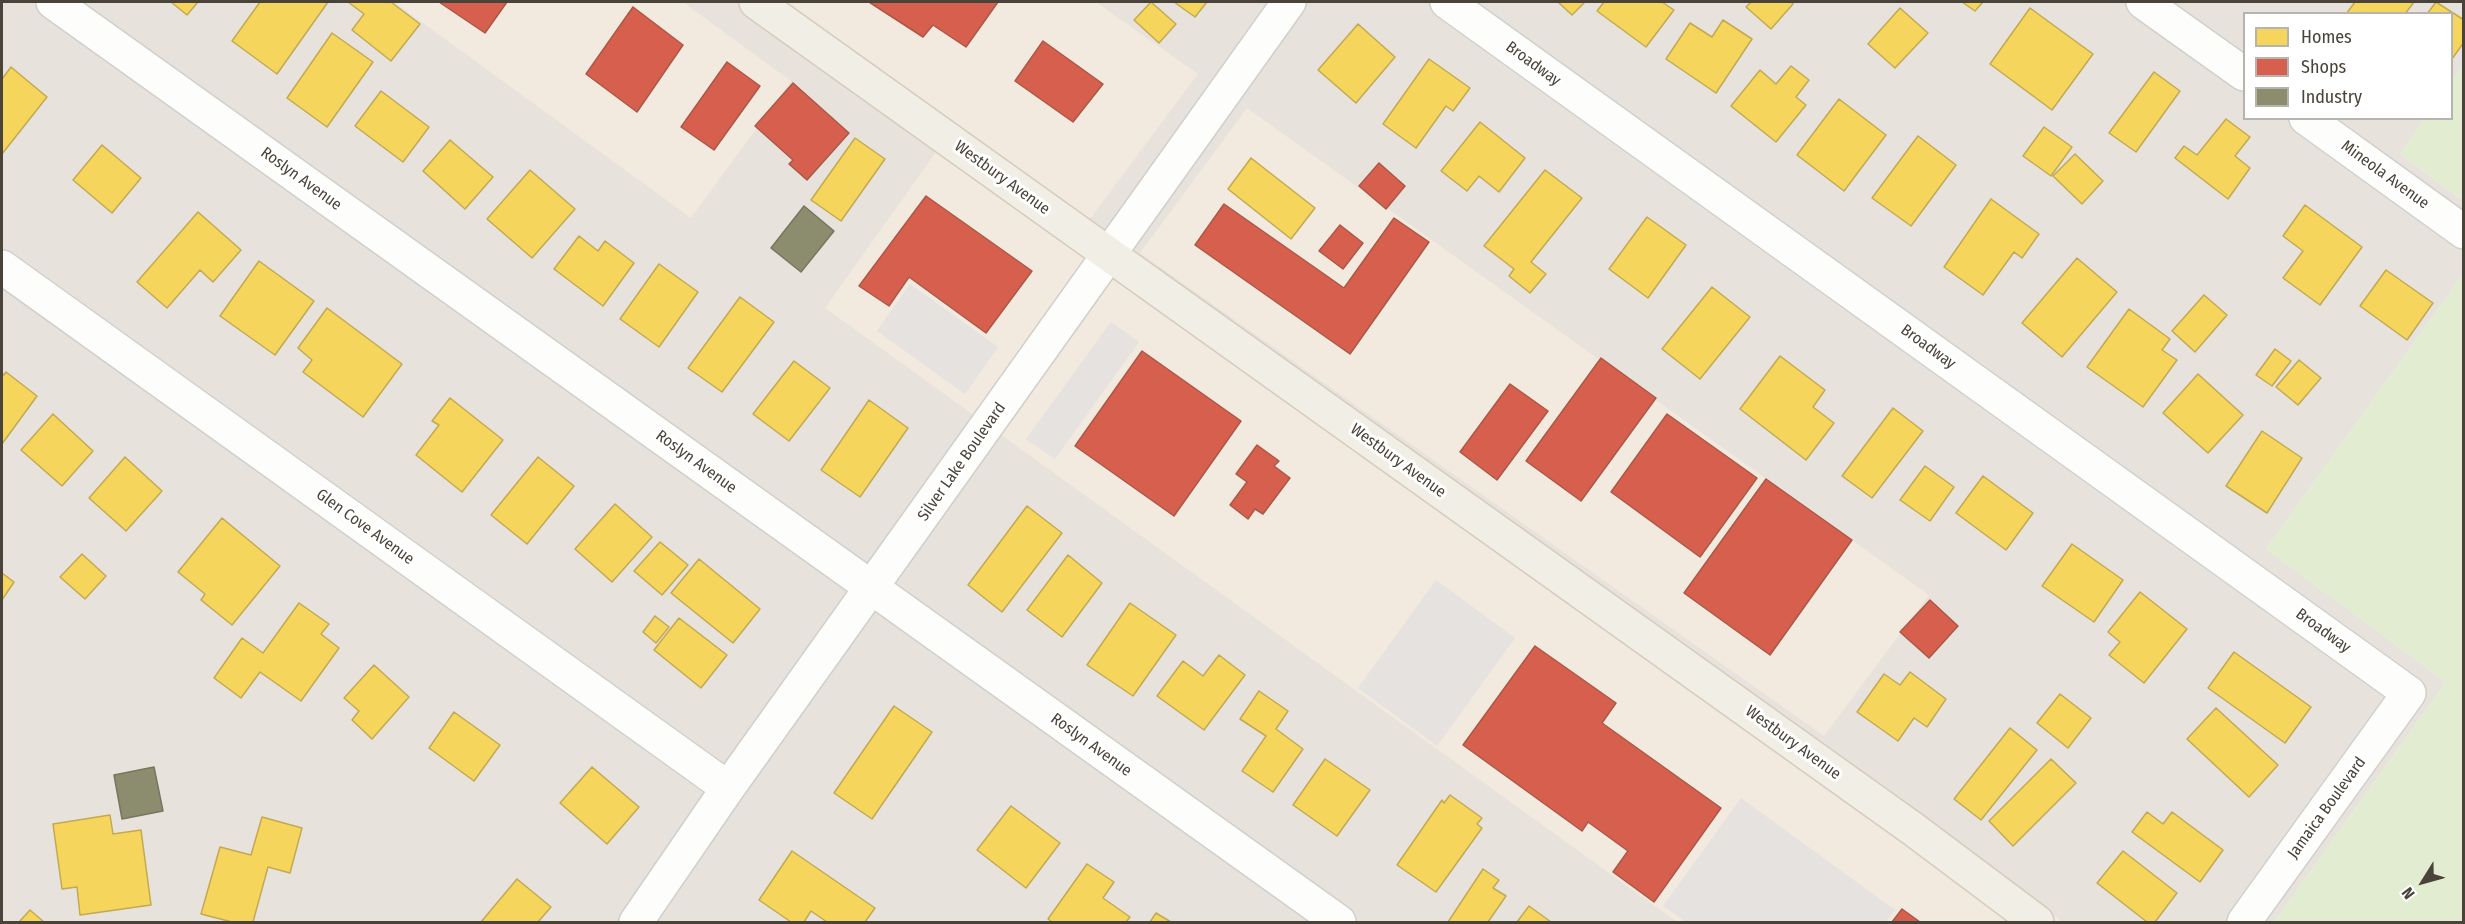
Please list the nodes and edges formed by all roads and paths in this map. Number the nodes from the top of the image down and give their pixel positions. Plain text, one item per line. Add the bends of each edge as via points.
1 (53, 2) edge
2 (756, 2) edge
3 (1289, 2) edge
4 (1447, 2) edge
5 (2143, 2) edge
6 (2243, 73) edge
7 (2309, 120) edge
8 (2463, 232) edge
9 (1110, 255) junction
10 (2, 267) edge
11 (872, 588) junction
12 (2409, 693) joint
13 (728, 788) junction
14 (636, 922) edge
15 (1339, 922) edge
16 (2037, 922) edge
17 (2244, 922) edge

1 - 11 street, Roslyn Avenue
2 - 9 main road, Westbury Avenue
3 - 9 street, Silver Lake Boulevard
4 - 12 street, Broadway
5 - 6 street
7 - 8 street, Mineola Avenue
9 - 11 street, Silver Lake Boulevard
9 - 16 main road, Westbury Avenue via 1913,829
10 - 13 street, Glen Cove Avenue
11 - 13 street, Silver Lake Boulevard
11 - 15 street, Roslyn Avenue
12 - 17 street, Jamaica Boulevard
13 - 14 street, Silver Lake Boulevard

